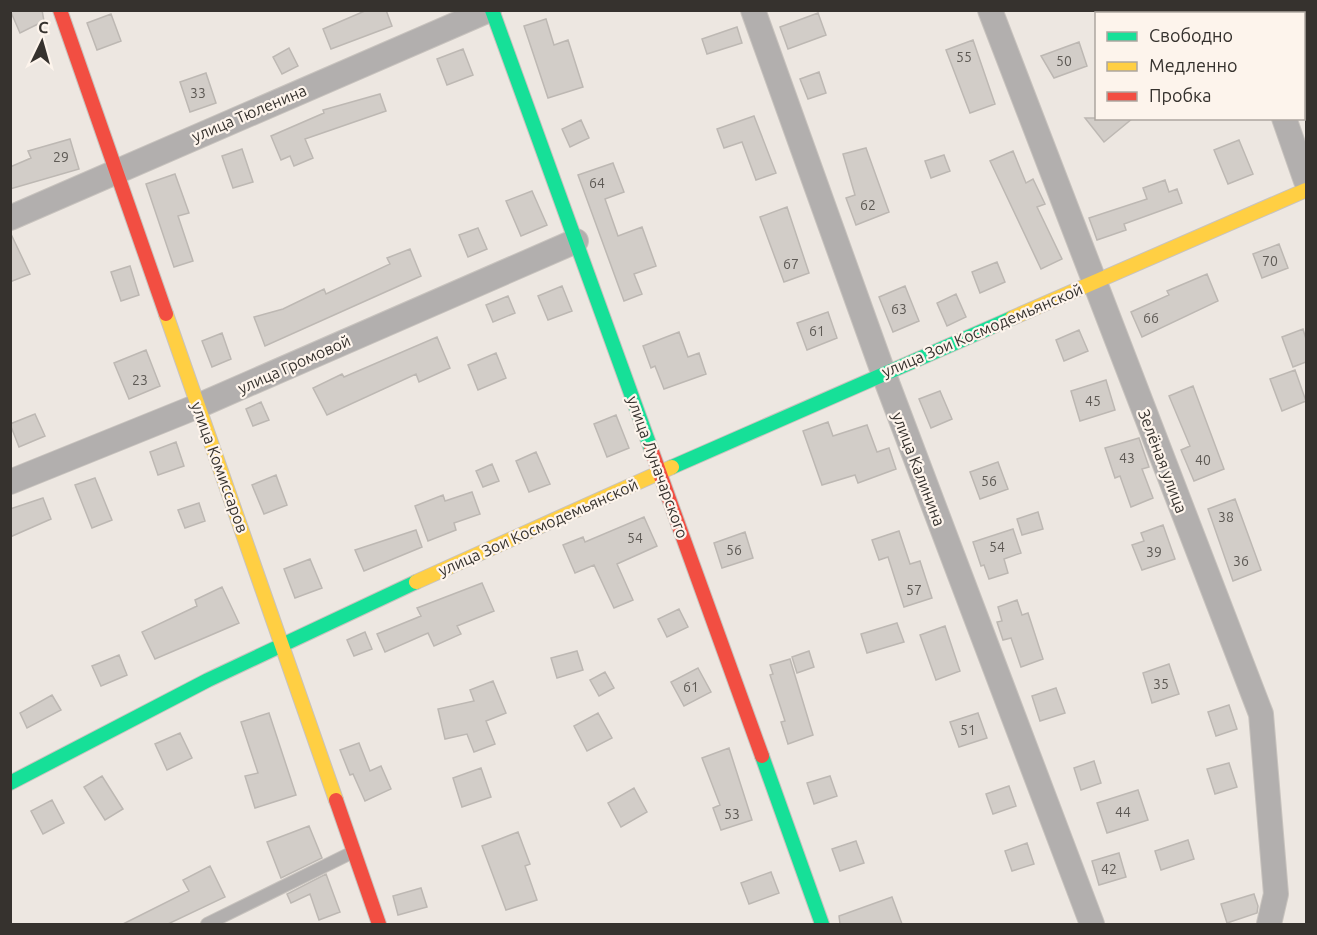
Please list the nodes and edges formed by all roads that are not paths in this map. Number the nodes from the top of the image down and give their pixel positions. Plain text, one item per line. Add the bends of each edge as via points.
1 (60, 10) edge
2 (490, 10) edge
3 (753, 10) edge
4 (990, 10) edge
5 (1285, 120) edge
6 (114, 171) junction
7 (1306, 181) edge
8 (1306, 190) edge
9 (10, 218) edge
10 (576, 241) junction
11 (1093, 283) junction
12 (883, 372) junction
13 (198, 406) junction
14 (660, 472) junction
15 (10, 482) edge
16 (282, 642) junction
17 (10, 783) edge
18 (354, 852) junction
19 (207, 924) edge
20 (379, 924) edge
21 (822, 924) edge
22 (1092, 924) edge
23 (1269, 924) edge

1 - 6 main road, улица Комиссаров
2 - 6 street, улица Тюленина
2 - 10 main road, улица Луначарского
3 - 12 street, улица Калинина
4 - 11 street, Зелёная улица
5 - 7 street
6 - 9 street, улица Тюленина
6 - 13 main road, улица Комиссаров
8 - 11 main road, улица Зои Космодемьянской
10 - 13 street, улица Громовой
10 - 14 main road, улица Луначарского
11 - 12 main road, улица Зои Космодемьянской
11 - 23 street, Зелёная улица via 1260,714 1276,882
12 - 14 main road, улица Зои Космодемьянской
12 - 22 street, улица Калинина
13 - 15 street, улица Громовой
13 - 16 main road, улица Комиссаров
14 - 16 main road, улица Зои Космодемьянской
14 - 21 main road, улица Луначарского
16 - 17 main road, улица Зои Космодемьянской
16 - 18 main road, улица Комиссаров
18 - 19 lane
18 - 20 main road, улица Комиссаров

